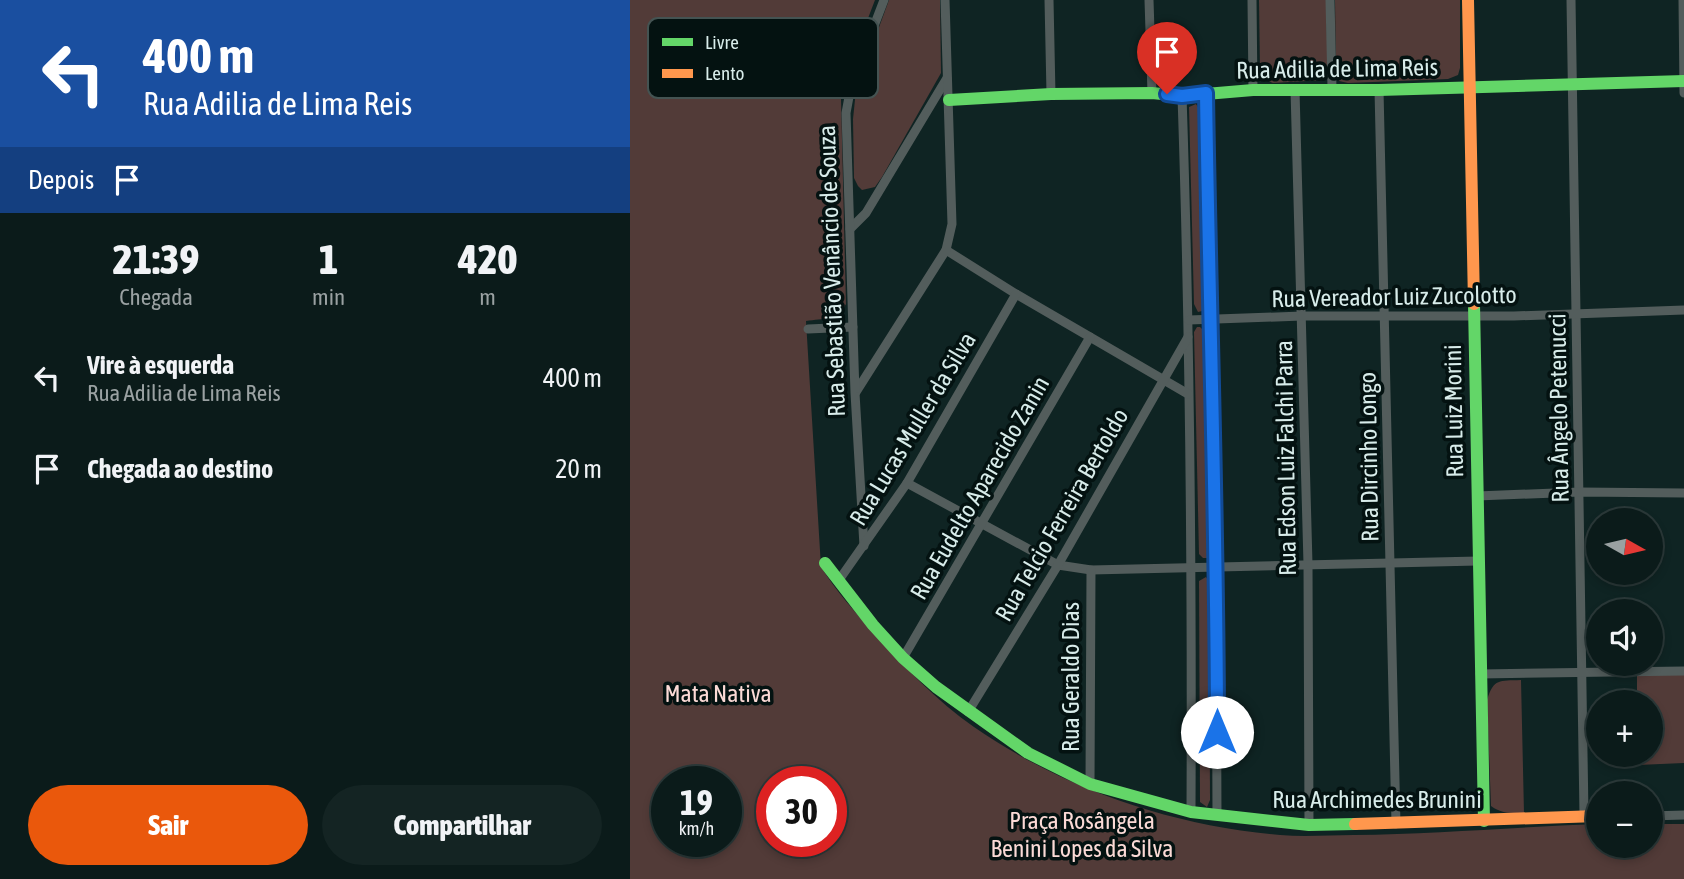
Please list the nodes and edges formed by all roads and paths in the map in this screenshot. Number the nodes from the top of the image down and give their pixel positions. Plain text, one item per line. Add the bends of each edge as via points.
1 (884, 0) edge
2 (945, 0) edge
3 (1049, 0) edge
4 (1149, 0) edge
5 (1252, 0) edge
6 (1330, 0) edge
7 (1468, 0) edge
8 (1572, 0) edge
9 (1683, 0) edge
10 (877, 18) edge
11 (947, 78) junction
12 (1684, 81) edge
13 (1573, 84) junction
14 (1469, 87) junction
15 (1332, 88) junction
16 (1253, 90) junction
17 (1295, 90) junction
18 (1380, 90) junction
19 (1152, 93) junction
20 (1206, 93) junction
21 (1684, 93) edge
22 (1051, 94) junction
23 (1182, 96) junction
24 (849, 98) edge
25 (949, 100) junction
26 (850, 229) junction
27 (946, 250) junction
28 (1016, 294) junction
29 (1684, 310) edge
30 (1577, 313) junction
31 (1386, 315) junction
32 (1302, 316) junction
33 (1473, 316) junction
34 (1189, 320) junction
35 (1209, 320) junction
36 (853, 327) junction
37 (808, 329) dead end
38 (1189, 336) junction
39 (1090, 337) junction
40 (1162, 379) junction
41 (855, 393) junction
42 (1188, 394) junction
43 (907, 483) junction
44 (1580, 492) junction
45 (1684, 493) edge
46 (1476, 496) junction
47 (981, 523) junction
48 (864, 546) junction
49 (1478, 561) junction
50 (825, 563) dead end
51 (1390, 563) junction
52 (1308, 564) junction
53 (1058, 565) junction
54 (1192, 567) junction
55 (1216, 567) junction
56 (1091, 570) junction
57 (839, 580) junction
58 (903, 658) junction
59 (1581, 671) junction
60 (1684, 671) edge
61 (1480, 674) junction
62 (968, 712) junction
63 (1090, 783) junction
64 (1191, 812) junction
65 (1217, 815) junction
66 (1584, 815) joint
67 (1684, 815) edge
68 (1663, 816) edge
69 (1484, 821) junction
70 (1395, 824) junction
71 (1309, 825) junction

1 - 10 street, Rua Sebastião Venâncio de Souza
2 - 11 street
3 - 22 street
4 - 19 street
5 - 16 street
6 - 15 street
7 - 14 street, Rua Luiz Morini
8 - 13 street, Rua Ângelo Petenucci
9 - 12 street
11 - 25 street
11 - 26 street via 866,213
12 - 13 street, Rua Adilia de Lima Reis
12 - 21 street
13 - 14 street, Rua Adilia de Lima Reis
13 - 30 street, Rua Ângelo Petenucci
14 - 18 street, Rua Adilia de Lima Reis
14 - 33 street, Rua Luiz Morini
15 - 17 street, Rua Adilia de Lima Reis
15 - 18 street, Rua Adilia de Lima Reis
16 - 17 street, Rua Adilia de Lima Reis
16 - 20 street, Rua Adilia de Lima Reis
17 - 32 street, Rua Edson Luiz Falchi Parra
18 - 31 street, Rua Dircinho Longo
19 - 22 street, Rua Adilia de Lima Reis
19 - 23 street, Rua Adilia de Lima Reis
20 - 23 street, Rua Adilia de Lima Reis
20 - 35 street
22 - 25 street, Rua Adilia de Lima Reis
23 - 34 street
24 - 26 street, Rua Sebastião Venâncio de Souza
25 - 27 street via 952,224
26 - 36 street, Rua Sebastião Venâncio de Souza
27 - 28 street
27 - 41 street
28 - 39 street
28 - 43 street, Rua Lucas Muller da Silva
29 - 30 street, Rua Vereador Luiz Zucolotto
30 - 33 street, Rua Vereador Luiz Zucolotto
30 - 44 street, Rua Ângelo Petenucci
31 - 32 street, Rua Vereador Luiz Zucolotto
31 - 33 street, Rua Vereador Luiz Zucolotto
31 - 51 street, Rua Dircinho Longo
32 - 35 street, Rua Vereador Luiz Zucolotto
32 - 52 street, Rua Edson Luiz Falchi Parra
33 - 46 street, Rua Luiz Morini
34 - 35 street, Rua Vereador Luiz Zucolotto
34 - 38 street
35 - 55 street
36 - 37 street
36 - 41 street, Rua Sebastião Venâncio de Souza
38 - 40 street, Rua Telcio Ferreira Bertoldo
38 - 42 street
39 - 40 street
39 - 47 street, Rua Eudelto Aparecido Zanin
40 - 42 street
40 - 53 street, Rua Telcio Ferreira Bertoldo
41 - 48 street, Rua Sebastião Venâncio de Souza
42 - 54 street
43 - 47 street
43 - 48 street, Rua Lucas Muller da Silva
44 - 45 street
44 - 46 street
44 - 59 street, Rua Ângelo Petenucci
46 - 49 street, Rua Luiz Morini
47 - 53 street
47 - 58 street, Rua Eudelto Aparecido Zanin
48 - 57 street, Rua Lucas Muller da Silva
49 - 51 street
49 - 61 street, Rua Luiz Morini
50 - 57 street, Rua Archimedes Brunini
51 - 52 street
51 - 70 street, Rua Dircinho Longo
52 - 55 street
52 - 71 street, Rua Edson Luiz Falchi Parra
53 - 56 street
53 - 62 street, Rua Telcio Ferreira Bertoldo
54 - 55 street
54 - 56 street
54 - 64 street
55 - 65 street
56 - 63 street, Rua Geraldo Dias
57 - 58 street, Rua Archimedes Brunini
58 - 62 street, Rua Archimedes Brunini
59 - 60 street
59 - 61 street
59 - 66 street, Rua Ângelo Petenucci
61 - 69 street, Rua Luiz Morini
62 - 63 street, Rua Archimedes Brunini via 1028,753
63 - 64 street, Rua Archimedes Brunini
64 - 65 street, Rua Archimedes Brunini
65 - 71 street, Rua Archimedes Brunini
66 - 69 street, Rua Archimedes Brunini
67 - 68 street
69 - 70 street, Rua Archimedes Brunini
70 - 71 street, Rua Archimedes Brunini

